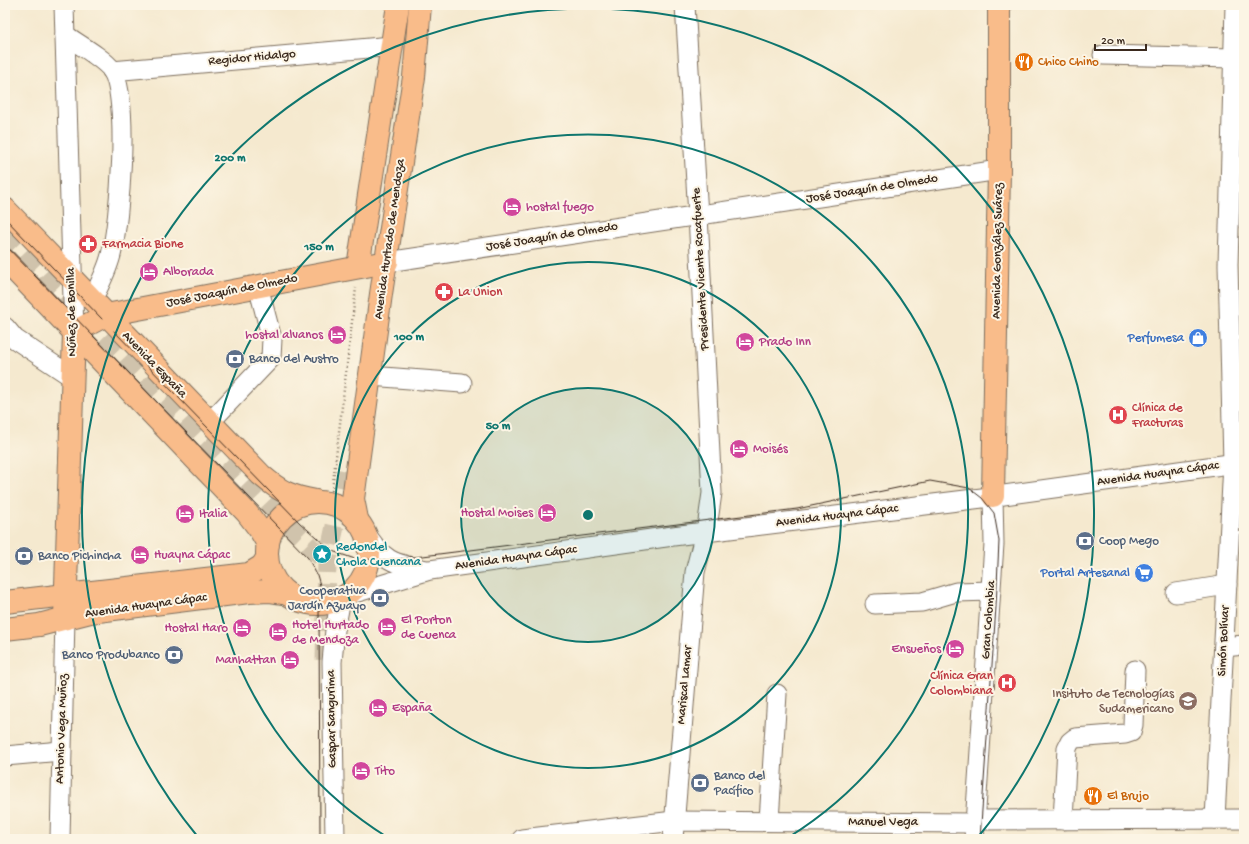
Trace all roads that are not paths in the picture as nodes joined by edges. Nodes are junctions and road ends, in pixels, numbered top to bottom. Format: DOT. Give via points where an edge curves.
graph roads {
  1 [pos="64,5"];
  2 [pos="398,5"];
  3 [pos="685,5"];
  4 [pos="999,5"];
  5 [pos="1235,5"];
  6 [pos="420,10"];
  7 [pos="65,35"];
  8 [pos="392,46"];
  9 [pos="1103,55"];
  10 [pos="1233,58"];
  11 [pos="112,70"];
  12 [pos="999,170"];
  13 [pos="1237,174"];
  14 [pos="5,209"];
  15 [pos="698,215"];
  16 [pos="387,262"];
  17 [pos="358,267"];
  18 [pos="8,269"];
  19 [pos="72,280"];
  20 [pos="258,286"];
  21 [pos="99,307"];
  22 [pos="5,327"];
  23 [pos="74,332"];
  24 [pos="93,351"];
  25 [pos="370,376"];
  26 [pos="72,377"];
  27 [pos="462,383"];
  28 [pos="210,422"];
  29 [pos="1239,463"];
  30 [pos="993,496"];
  31 [pos="324,502"];
  32 [pos="361,525"];
  33 [pos="704,533"];
  34 [pos="268,551"];
  35 [pos="1236,558"];
  36 [pos="430,570"];
  37 [pos="1227,585"];
  38 [pos="991,591"];
  39 [pos="1176,593"];
  40 [pos="288,594"];
  41 [pos="66,596"];
  42 [pos="345,597"];
  43 [pos="5,602"];
  44 [pos="875,604"];
  45 [pos="65,618"];
  46 [pos="5,629"];
  47 [pos="1244,644"];
  48 [pos="1224,647"];
  49 [pos="1135,670"];
  50 [pos="777,694"];
  51 [pos="61,750"];
  52 [pos="5,756"];
  53 [pos="1215,819"];
  54 [pos="1244,819"];
  55 [pos="1063,820"];
  56 [pos="769,822"];
  57 [pos="674,830"];
  58 [pos="975,831"];
  59 [pos="60,839"];
  60 [pos="334,839"];
  61 [pos="522,839"];
  1 -- 7 [label="street, Núñez de Bonilla"];
  2 -- 8 [label="main road, Avenida Hurtado de Mendoza"];
  3 -- 15 [label="street, Presidente Vicente Rocafuerte"];
  4 -- 12 [label="main road, Avenida González Suárez"];
  5 -- 10 [label="street, Simón Bolívar"];
  6 -- 16 [label="main road, Avenida Hurtado de Mendoza" via="414,77"];
  7 -- 11 [label="street"];
  7 -- 19 [label="street, Núñez de Bonilla"];
  8 -- 11 [label="street, Regidor Hidalgo"];
  8 -- 17 [label="main road, Avenida Hurtado de Mendoza"];
  9 -- 10 [label="street"];
  10 -- 13 [label="street, Simón Bolívar"];
  11 -- 21 [label="street" via="118,88 121,119 120,191 111,255"];
  12 -- 15 [label="street, José Joaquín de Olmedo"];
  12 -- 30 [label="main road, Avenida González Suárez"];
  13 -- 29 [label="street, Simón Bolívar" via="1228,265"];
  14 -- 19 [label="main road, Avenida España"];
  15 -- 16 [label="street, José Joaquín de Olmedo"];
  15 -- 33 [label="street, Presidente Vicente Rocafuerte" via="712,493"];
  16 -- 17 [label="main road, José Joaquín de Olmedo"];
  16 -- 25 [label="main road, Avenida Hurtado de Mendoza"];
  17 -- 20 [label="main road, José Joaquín de Olmedo"];
  18 -- 23 [label="main road"];
  19 -- 21 [label="main road, Avenida España"];
  19 -- 23 [label="street, Núñez de Bonilla"];
  20 -- 21 [label="main road, José Joaquín de Olmedo"];
  20 -- 28 [label="street" via="272,339 271,358"];
  21 -- 23 [label="main road, José Joaquín de Olmedo"];
  21 -- 24 [label="main road"];
  21 -- 28 [label="main road, Avenida España"];
  22 -- 26 [label="street" via="15,339"];
  23 -- 24 [label="main road"];
  23 -- 26 [label="main road, Núñez de Bonilla"];
  24 -- 34 [label="main road" via="247,513 260,530"];
  25 -- 27 [label="street"];
  25 -- 32 [label="main road, Avenida Hurtado de Mendoza" via="353,500"];
  26 -- 41 [label="main road, Núñez de Bonilla"];
  28 -- 31 [label="main road, Avenida España" via="276,488 291,496"];
  29 -- 30 [label="street, Avenida Huayna Cápac"];
  29 -- 35 [label="street, Simón Bolívar"];
  30 -- 33 [label="street, Avenida Huayna Cápac"];
  30 -- 38 [label="street, Gran Colombia" via="994,544"];
  31 -- 32 [label="main road" via="341,507"];
  31 -- 34 [label="main road" via="303,504 288,511 272,531"];
  32 -- 36 [label="street" via="372,544 384,557 404,566"];
  32 -- 42 [label="main road" via="368,542 368,566 357,587"];
  33 -- 36 [label="street, Avenida Huayna Cápac"];
  33 -- 57 [label="street, Mariscal Lamar" via="694,579"];
  34 -- 40 [label="main road" via="271,572 278,585"];
  34 -- 41 [label="main road, Avenida Huayna Cápac" via="262,566 249,574"];
  35 -- 37 [label="street, Simón Bolívar"];
  36 -- 42 [label="street"];
  37 -- 39 [label="street"];
  37 -- 48 [label="street, Simón Bolívar"];
  38 -- 44 [label="street" via="956,592 922,602"];
  38 -- 58 [label="street, Gran Colombia"];
  40 -- 42 [label="main road" via="301,602 319,605"];
  40 -- 45 [label="main road, Avenida Huayna Cápac" via="269,591 249,592 90,612"];
  41 -- 43 [label="main road, Avenida Huayna Cápac"];
  41 -- 45 [label="main road, Núñez de Bonilla"];
  42 -- 60 [label="street, Gaspar Sangurima" via="335,630 332,662"];
  45 -- 46 [label="main road, Avenida Huayna Cápac" via="39,625"];
  45 -- 51 [label="street, Antonio Vega Muñoz"];
  47 -- 48 [label="street"];
  48 -- 53 [label="street, Simón Bolívar"];
  49 -- 55 [label="street" via="1131,732 1075,738 1067,748"];
  50 -- 56 [label="street"];
  51 -- 52 [label="street"];
  51 -- 59 [label="street, Antonio Vega Muñoz"];
  53 -- 54 [label="street, Manuel Vega"];
  53 -- 55 [label="street, Manuel Vega"];
  55 -- 58 [label="street, Manuel Vega" via="982,820"];
  56 -- 57 [label="street, Manuel Vega"];
  56 -- 58 [label="street, Manuel Vega"];
  57 -- 61 [label="street, Manuel Vega"];
}
